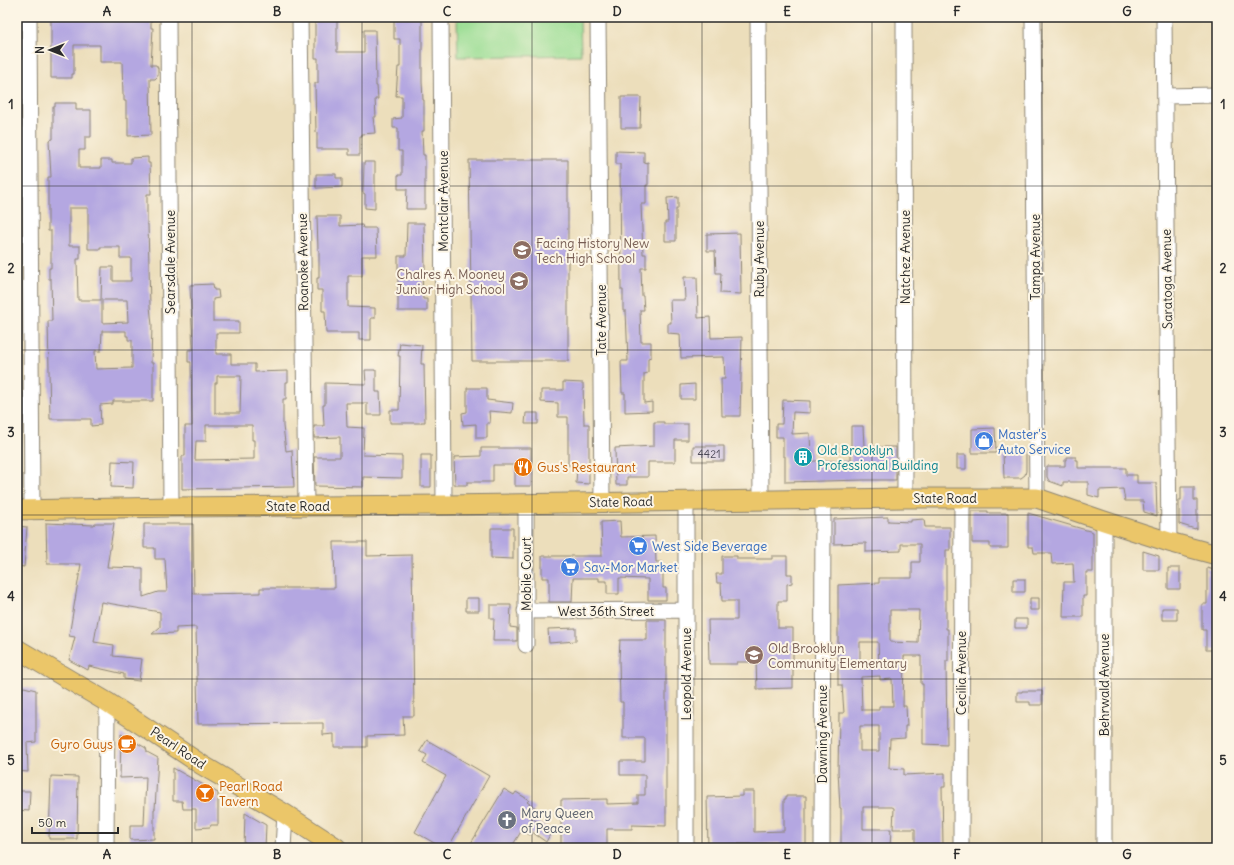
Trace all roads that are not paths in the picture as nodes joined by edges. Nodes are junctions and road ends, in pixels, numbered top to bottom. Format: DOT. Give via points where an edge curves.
graph roads {
  1 [pos="29,17"];
  2 [pos="168,17"];
  3 [pos="300,17"];
  4 [pos="442,17"];
  5 [pos="598,17"];
  6 [pos="758,17"];
  7 [pos="904,17"];
  8 [pos="1033,17"];
  9 [pos="1164,17"];
  10 [pos="1217,95"];
  11 [pos="1165,96"];
  12 [pos="905,498"];
  13 [pos="962,498"];
  14 [pos="1037,498"];
  15 [pos="823,499"];
  16 [pos="686,501"];
  17 [pos="761,501"];
  18 [pos="602,502"];
  19 [pos="526,504"];
  20 [pos="444,505"];
  21 [pos="171,507"];
  22 [pos="306,507"];
  23 [pos="25,510"];
  24 [pos="1104,521"];
  25 [pos="1169,542"];
  26 [pos="1217,555"];
  27 [pos="686,610"];
  28 [pos="526,611"];
  29 [pos="526,645"];
  30 [pos="17,649"];
  31 [pos="107,702"];
  32 [pos="285,814"];
  33 [pos="106,848"];
  34 [pos="283,848"];
  35 [pos="338,848"];
  36 [pos="686,848"];
  37 [pos="822,848"];
  38 [pos="961,848"];
  39 [pos="1104,848"];
  1 -- 23 [label="street"];
  2 -- 21 [label="street, Searsdale Avenue"];
  3 -- 22 [label="street, Roanoke Avenue"];
  4 -- 20 [label="street, Montclair Avenue"];
  5 -- 18 [label="street, Tate Avenue"];
  6 -- 17 [label="street, Ruby Avenue"];
  7 -- 12 [label="street, Natchez Avenue"];
  8 -- 14 [label="street, Tampa Avenue"];
  9 -- 11 [label="street, Saratoga Avenue"];
  10 -- 11 [label="street"];
  11 -- 25 [label="street, Saratoga Avenue"];
  12 -- 13 [label="main road, State Road"];
  12 -- 15 [label="main road, State Road"];
  13 -- 14 [label="main road, State Road"];
  13 -- 38 [label="street, Cecilia Avenue"];
  14 -- 24 [label="main road, State Road"];
  15 -- 17 [label="main road, State Road"];
  15 -- 37 [label="street, Dawning Avenue"];
  16 -- 17 [label="main road, State Road"];
  16 -- 18 [label="main road, State Road"];
  16 -- 27 [label="street, Leopold Avenue"];
  18 -- 19 [label="main road, State Road"];
  19 -- 20 [label="main road, State Road"];
  19 -- 28 [label="street, Mobile Court"];
  20 -- 22 [label="main road, State Road"];
  21 -- 22 [label="main road, State Road"];
  21 -- 23 [label="main road, State Road"];
  24 -- 25 [label="main road, State Road"];
  24 -- 39 [label="street, Behrwald Avenue"];
  25 -- 26 [label="main road, State Road"];
  27 -- 28 [label="street, West 36th Street"];
  27 -- 36 [label="street, Leopold Avenue"];
  28 -- 29 [label="street, Mobile Court"];
  30 -- 31 [label="main road, Pearl Road"];
  31 -- 32 [label="main road, Pearl Road" via="202,765"];
  31 -- 33 [label="street"];
  32 -- 34 [label="street"];
  32 -- 35 [label="main road, Pearl Road"];
}
